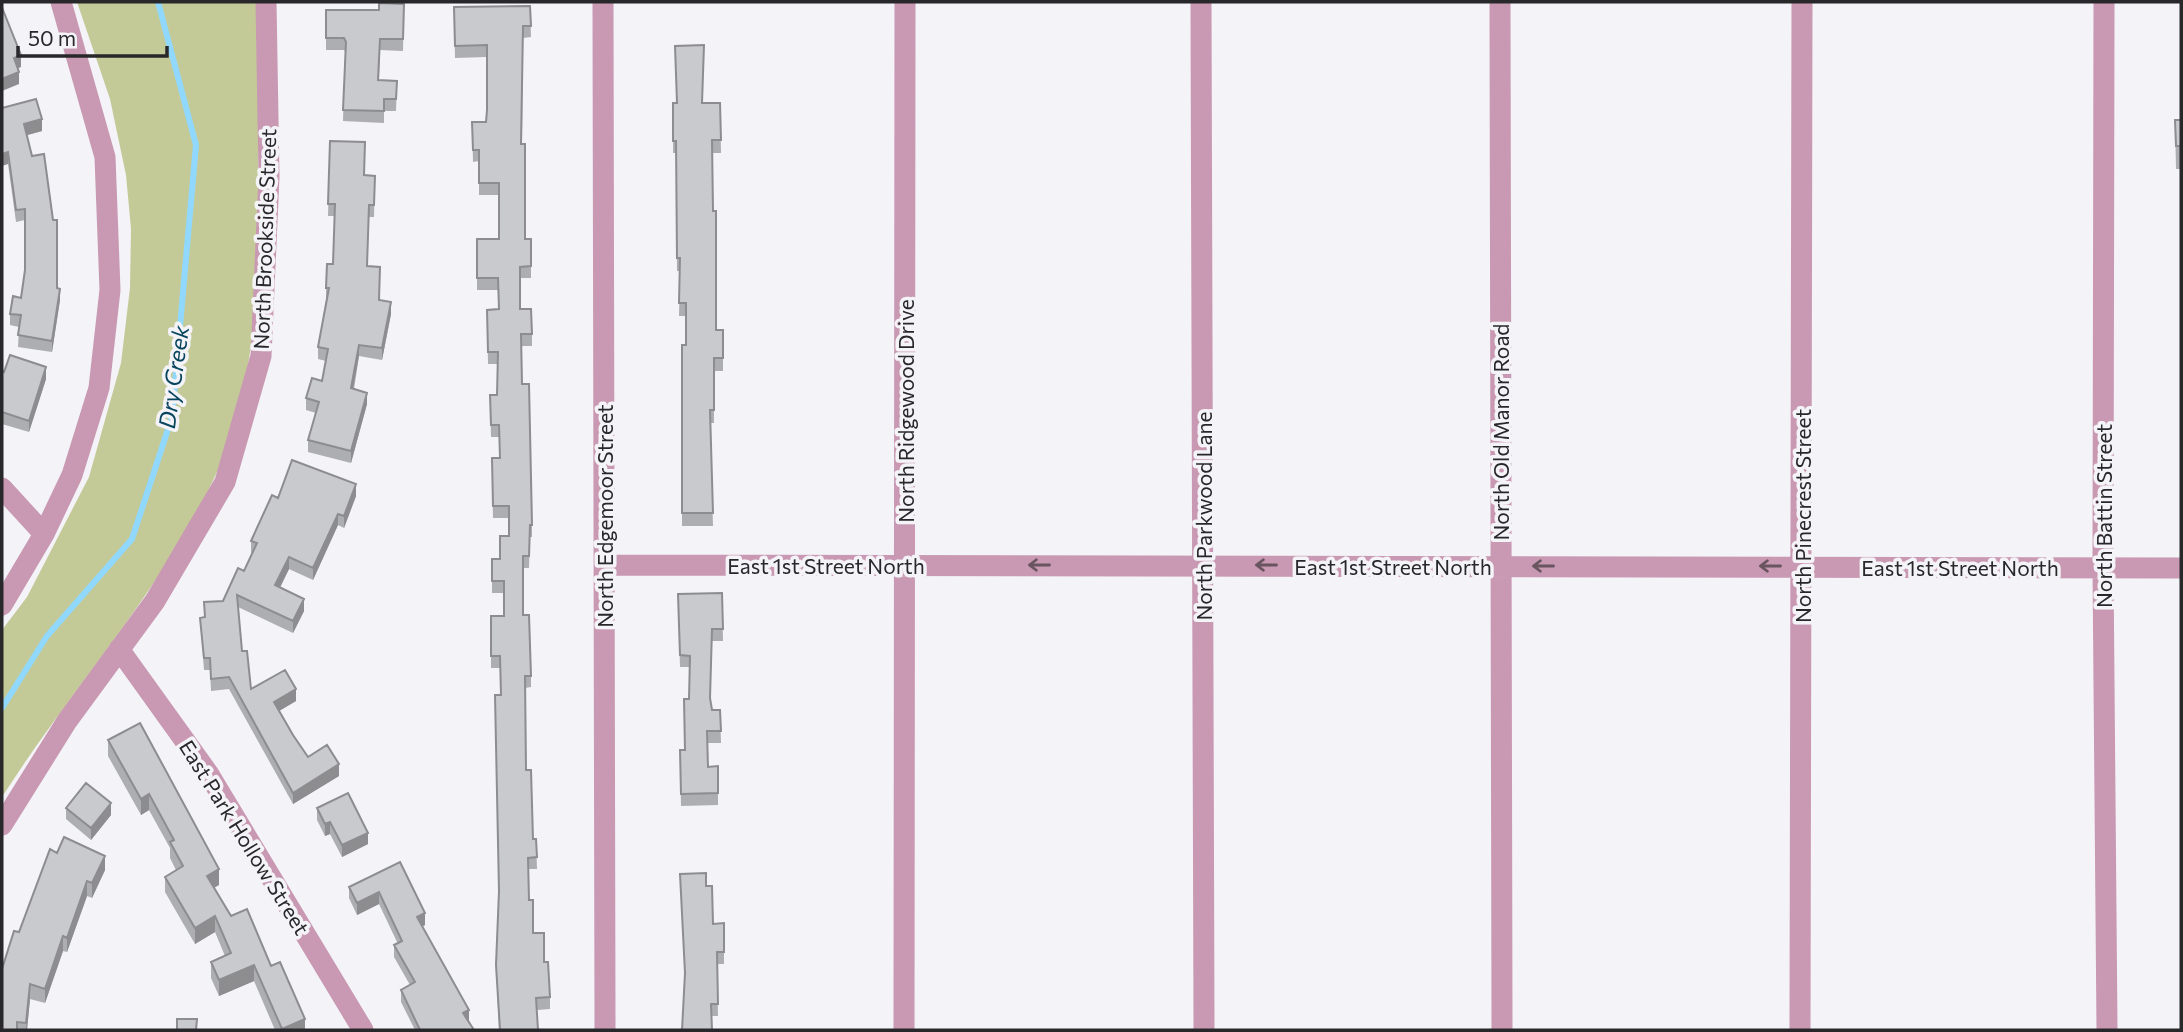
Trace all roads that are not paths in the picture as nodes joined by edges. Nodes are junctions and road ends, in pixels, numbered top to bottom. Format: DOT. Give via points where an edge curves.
graph roads {
  1 [pos="61,2"];
  2 [pos="266,2"];
  3 [pos="603,2"];
  4 [pos="905,2"];
  5 [pos="1201,2"];
  6 [pos="1500,2"];
  7 [pos="1802,2"];
  8 [pos="2104,2"];
  9 [pos="2,488"];
  10 [pos="44,534"];
  11 [pos="604,565"];
  12 [pos="905,565"];
  13 [pos="1203,565"];
  14 [pos="1500,566"];
  15 [pos="1803,566"];
  16 [pos="2103,567"];
  17 [pos="2181,568"];
  18 [pos="2,605"];
  19 [pos="119,649"];
  20 [pos="2,825"];
  21 [pos="363,1030"];
  22 [pos="605,1030"];
  23 [pos="904,1030"];
  24 [pos="1203,1030"];
  25 [pos="1502,1030"];
  26 [pos="1800,1030"];
  27 [pos="2107,1030"];
  1 -- 10 [label="street" via="105,157 110,290 99,388 72,475"];
  2 -- 19 [label="street, North Brookside Street" via="269,177 261,356 225,482 155,601"];
  3 -- 11 [label="street, North Edgemoor Street"];
  4 -- 12 [label="street, North Ridgewood Drive"];
  5 -- 13 [label="street, North Parkwood Lane"];
  6 -- 14 [label="street, North Old Manor Road"];
  7 -- 15 [label="street, North Pinecrest Street"];
  8 -- 16 [label="street, North Battin Street"];
  9 -- 10 [label="street"];
  10 -- 18 [label="street"];
  11 -- 12 [label="street, East 1st Street North"];
  11 -- 22 [label="street, North Edgemoor Street"];
  13 -- 12 [label="street, East 1st Street North, one-way"];
  12 -- 23 [label="street, North Ridgewood Drive"];
  14 -- 13 [label="street, East 1st Street North, one-way"];
  13 -- 24 [label="street, North Parkwood Lane"];
  15 -- 14 [label="street, East 1st Street North, one-way"];
  14 -- 25 [label="street, North Old Manor Road"];
  15 -- 16 [label="street, East 1st Street North"];
  15 -- 26 [label="street, North Pinecrest Street"];
  16 -- 17 [label="street, East 1st Street North"];
  16 -- 27 [label="street, North Battin Street"];
  19 -- 20 [label="street, North Brookside Street"];
  19 -- 21 [label="street, East Park Hollow Street" via="208,773"];
}
